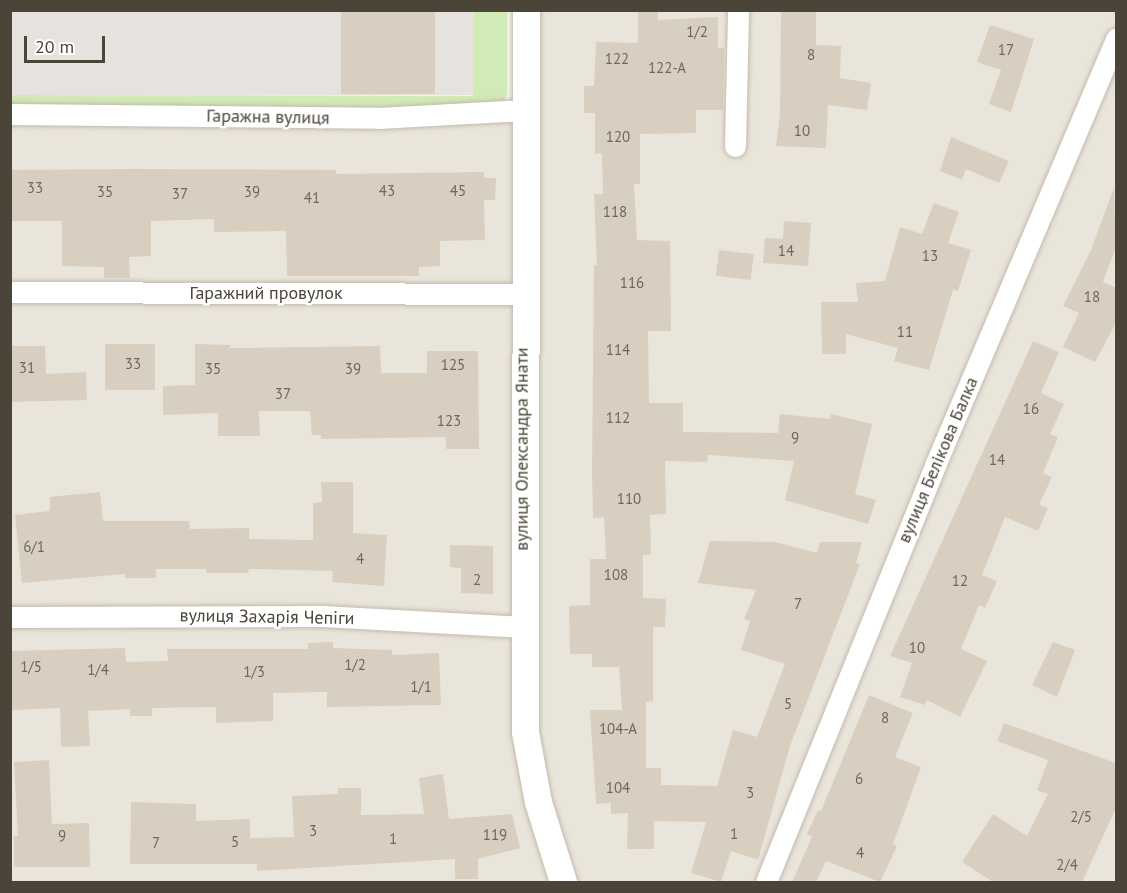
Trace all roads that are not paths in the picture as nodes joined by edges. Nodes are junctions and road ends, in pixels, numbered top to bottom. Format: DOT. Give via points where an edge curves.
graph roads {
  1 [pos="526,10"];
  2 [pos="738,10"];
  3 [pos="1116,39"];
  4 [pos="524,110"];
  5 [pos="10,114"];
  6 [pos="735,146"];
  7 [pos="10,292"];
  8 [pos="522,294"];
  9 [pos="10,617"];
  10 [pos="522,627"];
  11 [pos="563,882"];
  12 [pos="766,882"];
  1 -- 4 [label="street, вулиця Олександра Янати"];
  2 -- 6 [label="street"];
  3 -- 12 [label="street, вулиця Белікова Балка" via="936,463"];
  4 -- 5 [label="street, Гаражна вулиця" via="378,118"];
  4 -- 8 [label="street, вулиця Олександра Янати"];
  7 -- 8 [label="street, Гаражний провулок"];
  8 -- 10 [label="street, вулиця Олександра Янати"];
  9 -- 10 [label="street, вулиця Захарія Чепіги" via="322,616"];
  10 -- 11 [label="street, вулиця Олександра Янати" via="529,766"];
}
